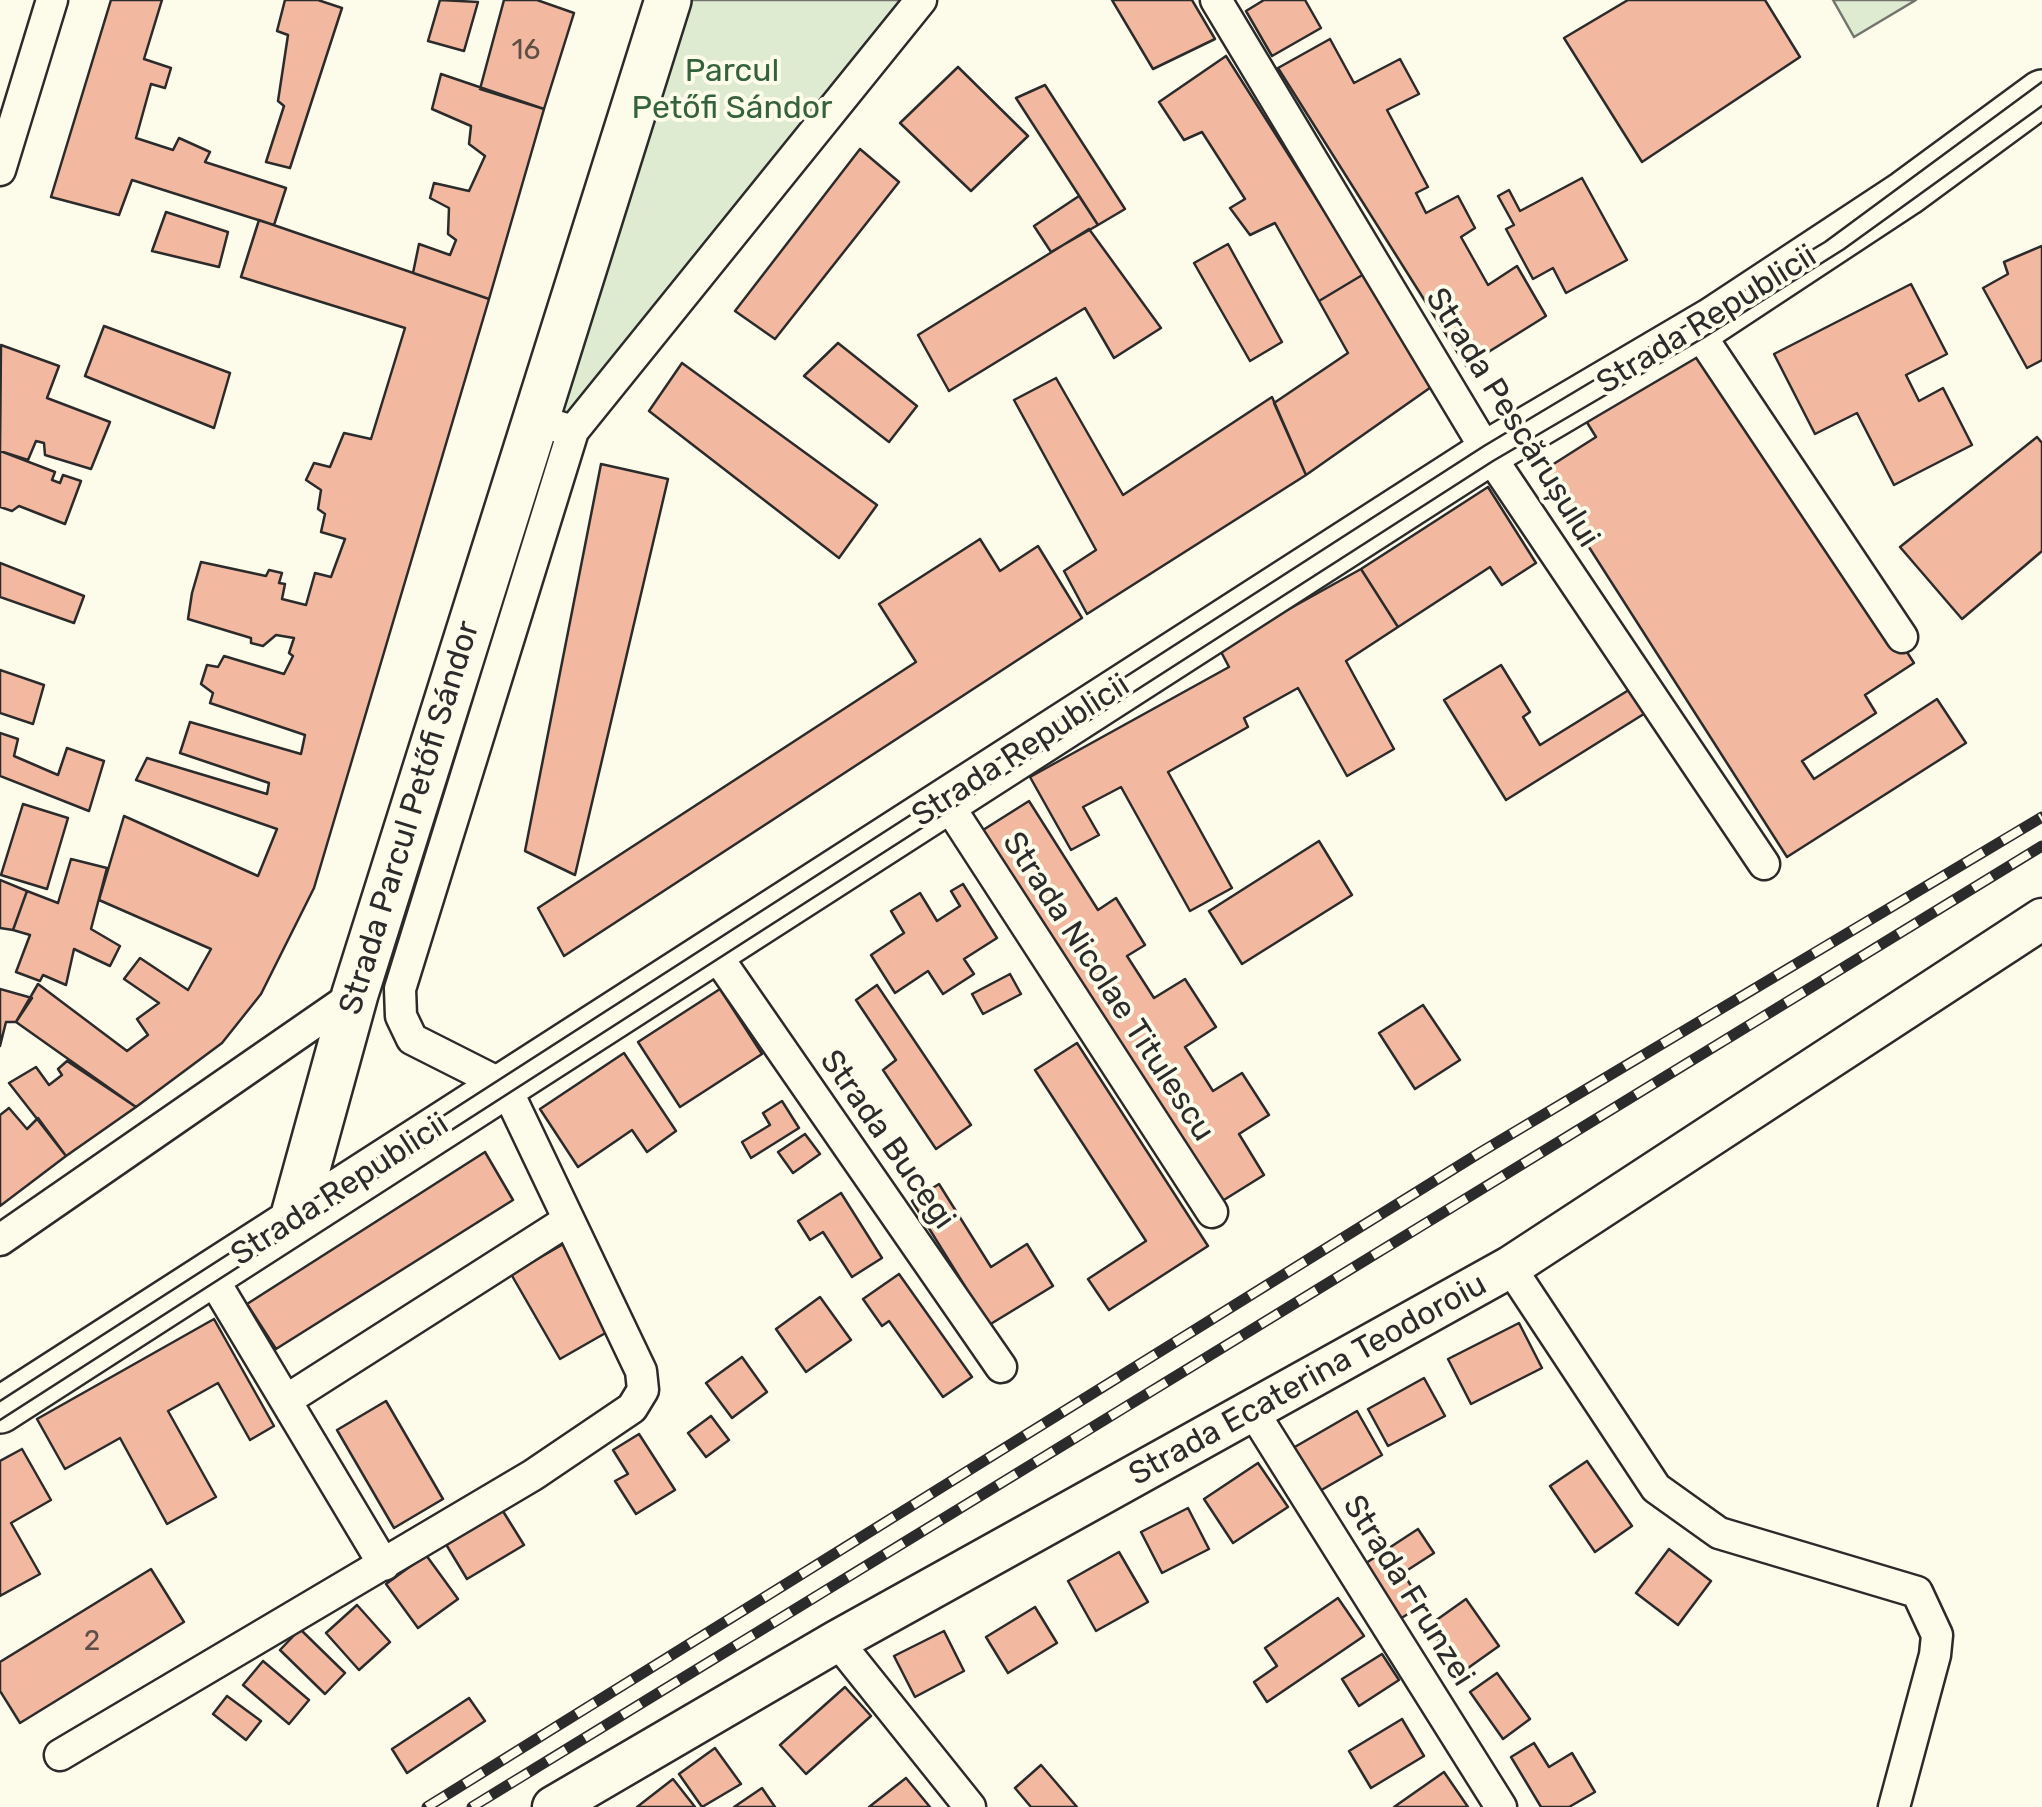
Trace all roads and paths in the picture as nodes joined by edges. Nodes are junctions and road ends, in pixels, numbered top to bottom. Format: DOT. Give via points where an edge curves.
graph roads {
  1 [pos="52,0"];
  2 [pos="668,0"];
  3 [pos="920,0"];
  4 [pos="1216,0"];
  5 [pos="2042,94"];
  6 [pos="3,150"];
  7 [pos="1697,330"];
  8 [pos="553,425"];
  9 [pos="1488,453"];
  10 [pos="1902,636"];
  11 [pos="945,800"];
  12 [pos="1764,864"];
  13 [pos="2042,918"];
  14 [pos="714,952"];
  15 [pos="409,958"];
  16 [pos="355,994"];
  17 [pos="505,1086"];
  18 [pos="1212,1212"];
  19 [pos="294,1219"];
  20 [pos="567,1221"];
  21 [pos="0,1240"];
  22 [pos="1510,1267"];
  23 [pos="210,1274"];
  24 [pos="1001,1367"];
  25 [pos="288,1400"];
  26 [pos="0,1410"];
  27 [pos="1254,1413"];
  28 [pos="384,1565"];
  29 [pos="838,1641"];
  30 [pos="60,1756"];
  31 [pos="553,1807"];
  32 [pos="970,1807"];
  33 [pos="1501,1807"];
  34 [pos="1894,1807"];
  1 -- 6 [label="street"];
  2 -- 8 [label="main road, Strada Parcul Petőfi Sándor"];
  3 -- 8 [label="street, Strada Parcul Petőfi Sándor"];
  4 -- 9 [label="street, Strada Pescărușului"];
  5 -- 7 [label="main road, Strada Republicii" via="1906,194"];
  7 -- 9 [label="main road, Strada Republicii"];
  7 -- 10 [label="street"];
  8 -- 15 [label="street, Strada Parcul Petőfi Sándor"];
  8 -- 16 [label="main road, Strada Parcul Petőfi Sándor"];
  9 -- 11 [label="main road, Strada Republicii"];
  9 -- 12 [label="street, Strada Pescărușului"];
  11 -- 14 [label="main road, Strada Republicii"];
  11 -- 18 [label="street, Strada Nicolae Titulescu"];
  13 -- 22 [label="main road, Strada Ecaterina Teodoroiu"];
  14 -- 17 [label="main road, Strada Republicii"];
  14 -- 24 [label="street, Strada Bucegi"];
  15 -- 16 [label="street"];
  15 -- 17 [label="street, Strada Parcul Petőfi Sándor" via="401,1016 412,1039"];
  16 -- 19 [label="main road, Strada Parcul Petőfi Sándor"];
  16 -- 21 [label="street"];
  17 -- 19 [label="main road, Strada Republicii"];
  17 -- 20 [label="street"];
  19 -- 23 [label="main road, Strada Republicii"];
  20 -- 25 [label="street"];
  20 -- 28 [label="street" via="641,1371 643,1390 618,1418"];
  22 -- 27 [label="main road, Strada Ecaterina Teodoroiu"];
  22 -- 34 [label="street" via="1656,1488 1719,1533 1917,1592 1937,1634 1935,1655"];
  23 -- 25 [label="street"];
  23 -- 26 [label="main road, Strada Republicii"];
  25 -- 28 [label="street"];
  27 -- 29 [label="main road, Strada Ecaterina Teodoroiu"];
  27 -- 33 [label="street, Strada Frunzei"];
  28 -- 30 [label="street"];
  29 -- 31 [label="main road, Strada Ecaterina Teodoroiu"];
  29 -- 32 [label="street"];
}
